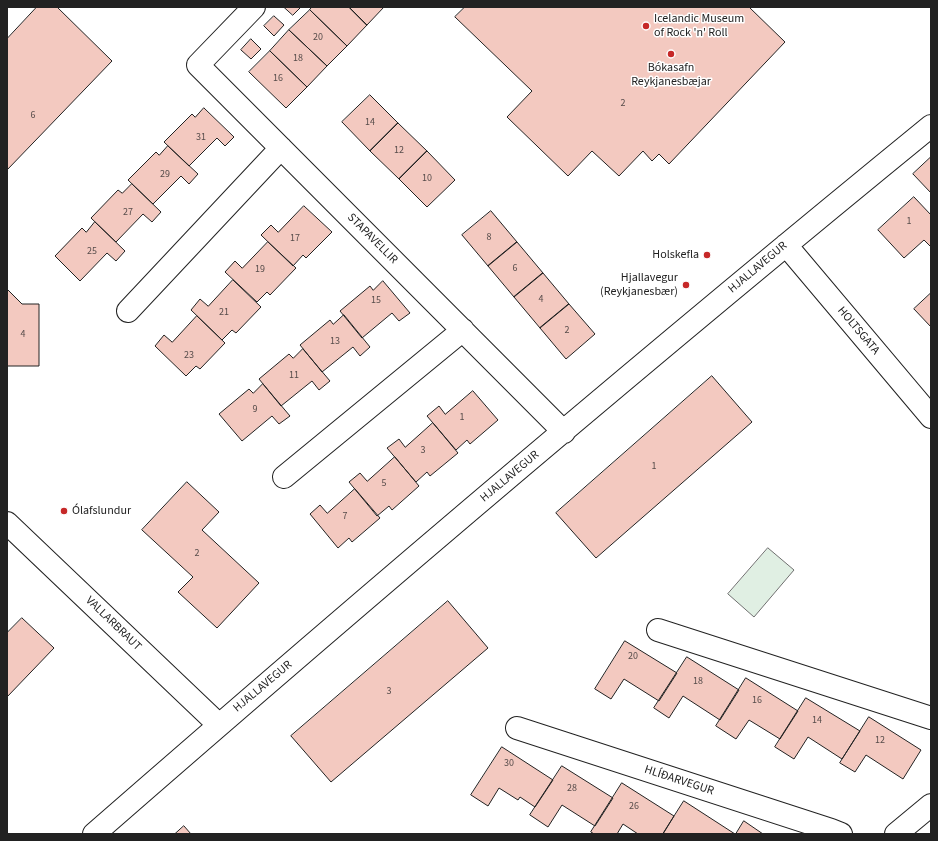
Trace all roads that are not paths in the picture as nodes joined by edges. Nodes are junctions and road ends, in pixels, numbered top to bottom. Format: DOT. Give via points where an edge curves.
graph roads {
  1 [pos="254,7"];
  2 [pos="931,126"];
  3 [pos="281,148"];
  4 [pos="786,245"];
  5 [pos="128,311"];
  6 [pos="463,330"];
  7 [pos="931,417"];
  8 [pos="564,432"];
  9 [pos="284,477"];
  10 [pos="7,523"];
  11 [pos="658,630"];
  12 [pos="931,718"];
  13 [pos="219,725"];
  14 [pos="517,728"];
  15 [pos="931,805"];
  16 [pos="906,831"];
  17 [pos="94,834"];
  18 [pos="840,834"];
  1 -- 3 [label="street, STAPAVELLIR" via="198,65"];
  2 -- 4 [label="street, HJALLAVEGUR"];
  3 -- 5 [label="street"];
  3 -- 6 [label="street, STAPAVELLIR"];
  4 -- 7 [label="street, HOLTSGATA"];
  4 -- 8 [label="street, HJALLAVEGUR"];
  6 -- 8 [label="street, STAPAVELLIR"];
  6 -- 9 [label="street"];
  8 -- 13 [label="street, HJALLAVEGUR"];
  10 -- 13 [label="street, VALLARBRAUT"];
  11 -- 12 [label="street"];
  13 -- 17 [label="street, HJALLAVEGUR"];
  14 -- 18 [label="street, HLÍÐARVEGUR"];
  15 -- 16 [label="street"];
}
